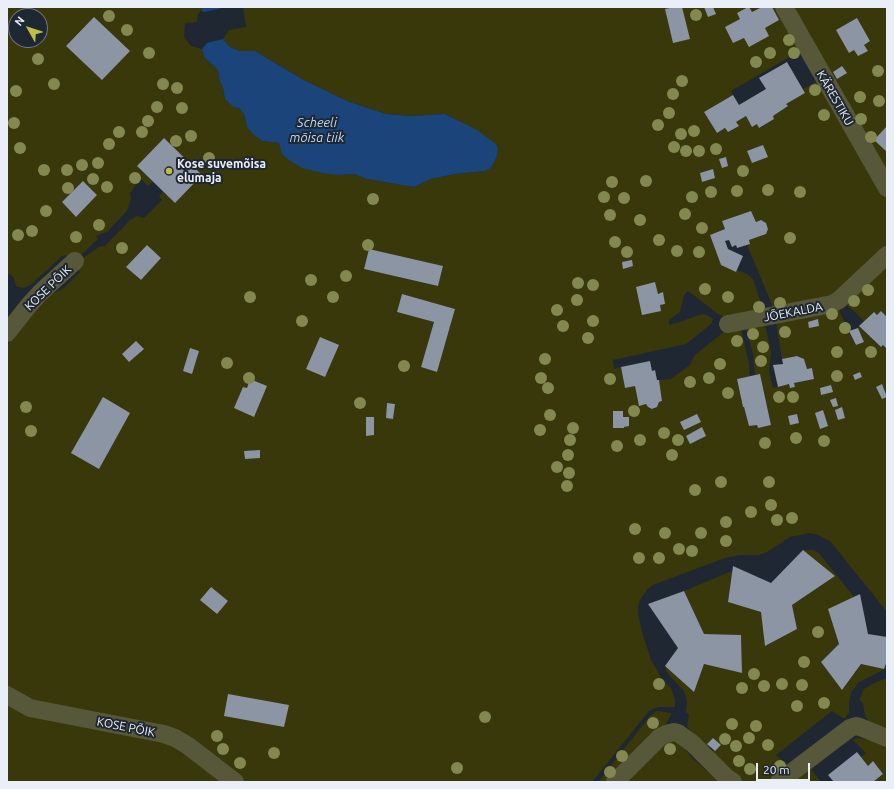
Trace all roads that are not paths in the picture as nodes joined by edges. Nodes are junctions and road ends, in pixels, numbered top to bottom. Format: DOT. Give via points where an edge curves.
graph roads {
  1 [pos="784,7"];
  2 [pos="887,188"];
  3 [pos="887,255"];
  4 [pos="76,261"];
  5 [pos="728,324"];
  6 [pos="7,333"];
  7 [pos="7,695"];
  8 [pos="887,738"];
  9 [pos="235,782"];
  10 [pos="615,782"];
  11 [pos="733,782"];
  12 [pos="779,782"];
  1 -- 2 [label="street, KÄRESTIKU"];
  3 -- 5 [label="street, JÕEKALDA" via="832,304"];
  4 -- 6 [label="street, KOSE PÕIK" via="40,293"];
  7 -- 9 [label="street, KOSE PÕIK" via="30,708 175,738"];
  8 -- 12 [label="street" via="860,727 850,728"];
  10 -- 11 [label="street" via="660,738 674,732 692,743"];
}
